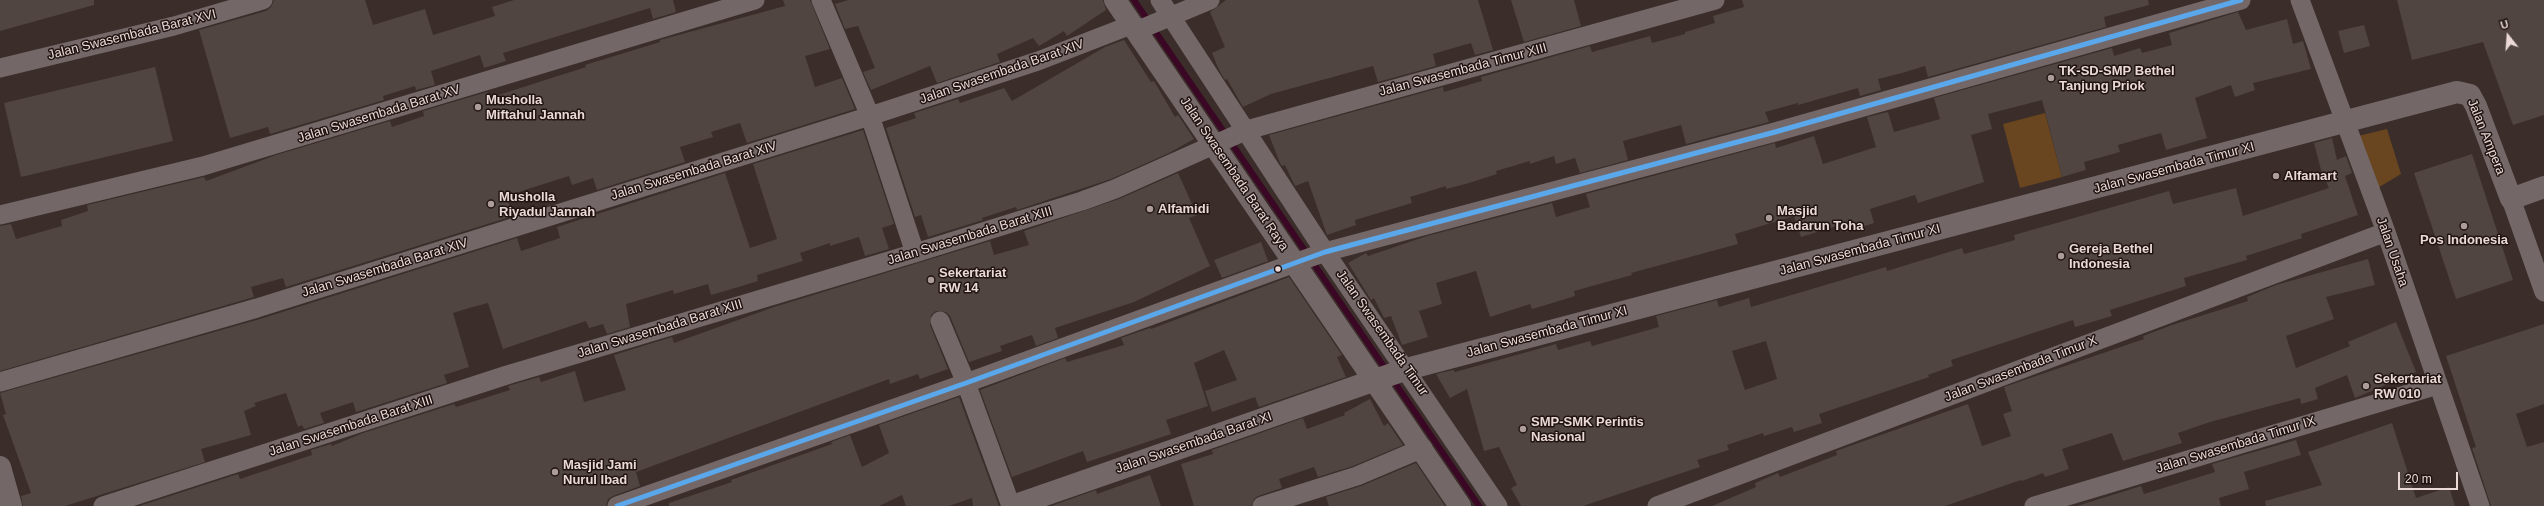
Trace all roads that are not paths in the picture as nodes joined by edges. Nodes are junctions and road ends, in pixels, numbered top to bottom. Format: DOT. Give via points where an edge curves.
graph roads {
  1 [pos="263,0"];
  2 [pos="755,0"];
  3 [pos="821,0"];
  4 [pos="1115,0"];
  5 [pos="1210,0"];
  6 [pos="1715,0"];
  7 [pos="2241,0"];
  8 [pos="2300,0"];
  9 [pos="1165,11"];
  10 [pos="1136,28"];
  11 [pos="0,68"];
  12 [pos="870,116"];
  13 [pos="2346,122"];
  14 [pos="1244,131"];
  15 [pos="1217,143"];
  16 [pos="2544,187"];
  17 [pos="2511,199"];
  18 [pos="0,215"];
  19 [pos="2386,232"];
  20 [pos="1324,253"];
  21 [pos="915,254"];
  22 [pos="1298,263"];
  23 [pos="2544,292"];
  24 [pos="940,321"];
  25 [pos="1405,370"];
  26 [pos="1379,379"];
  27 [pos="0,382"];
  28 [pos="966,383"];
  29 [pos="2438,385"];
  30 [pos="1423,448"];
  31 [pos="0,467"];
  32 [pos="11,506"];
  33 [pos="103,506"];
  34 [pos="617,506"];
  35 [pos="1012,506"];
  36 [pos="1262,506"];
  37 [pos="1460,506"];
  38 [pos="1498,506"];
  39 [pos="1657,506"];
  40 [pos="2034,506"];
  41 [pos="2480,506"];
  1 -- 11 [label="street, Jalan Swasembada Barat XVI" via="174,26"];
  2 -- 18 [label="street, Jalan Swasembada Barat XV" via="203,166"];
  3 -- 12 [label="street"];
  4 -- 10 [label="street, Jalan Swasembada Barat Raya"];
  5 -- 9 [label="street, Jalan Swasembada Barat XIV"];
  6 -- 14 [label="street, Jalan Swasembada Timur XIII"];
  7 -- 20 [label="street" via="1775,132"];
  8 -- 13 [label="street, Jalan Usaha"];
  9 -- 10 [label="street, Jalan Swasembada Barat XIV"];
  9 -- 14 [label="street, Jalan Swasembada Timur"];
  10 -- 12 [label="street, Jalan Swasembada Barat XIV"];
  10 -- 15 [label="street, Jalan Swasembada Barat Raya"];
  12 -- 21 [label="street"];
  12 -- 27 [label="street, Jalan Swasembada Barat XIV" via="257,308"];
  13 -- 17 [label="street, Jalan Ampera" via="2464,92 2470,95 2476,106"];
  13 -- 19 [label="street, Jalan Usaha"];
  13 -- 25 [label="street, Jalan Swasembada Timur XI"];
  14 -- 15 [label="street, Jalan Swasembada Timur XIII"];
  14 -- 20 [label="street, Jalan Swasembada Timur"];
  15 -- 21 [label="street, Jalan Swasembada Barat XIII" via="1088,199"];
  15 -- 22 [label="street, Jalan Swasembada Barat Raya"];
  16 -- 17 [label="street"];
  17 -- 23 [label="street"];
  19 -- 29 [label="street, Jalan Usaha"];
  19 -- 39 [label="street, Jalan Swasembada Timur X"];
  20 -- 22 [label="street"];
  20 -- 25 [label="street, Jalan Swasembada Timur"];
  21 -- 33 [label="street, Jalan Swasembada Barat XIII" via="507,375"];
  22 -- 26 [label="street, Jalan Swasembada Barat Raya"];
  22 -- 28 [label="street"];
  24 -- 28 [label="street"];
  25 -- 26 [label="street, Jalan Swasembada Timur XI"];
  25 -- 38 [label="street, Jalan Swasembada Timur"];
  26 -- 30 [label="street, Jalan Swasembada Barat Raya"];
  26 -- 35 [label="street, Jalan Swasembada Barat XI"];
  28 -- 34 [label="street"];
  28 -- 35 [label="street"];
  29 -- 40 [label="street, Jalan Swasembada Timur IX"];
  29 -- 41 [label="street, Jalan Usaha"];
  30 -- 36 [label="street" via="1357,476"];
  30 -- 37 [label="street, Jalan Swasembada Barat Raya"];
  31 -- 32 [label="street"];
}
